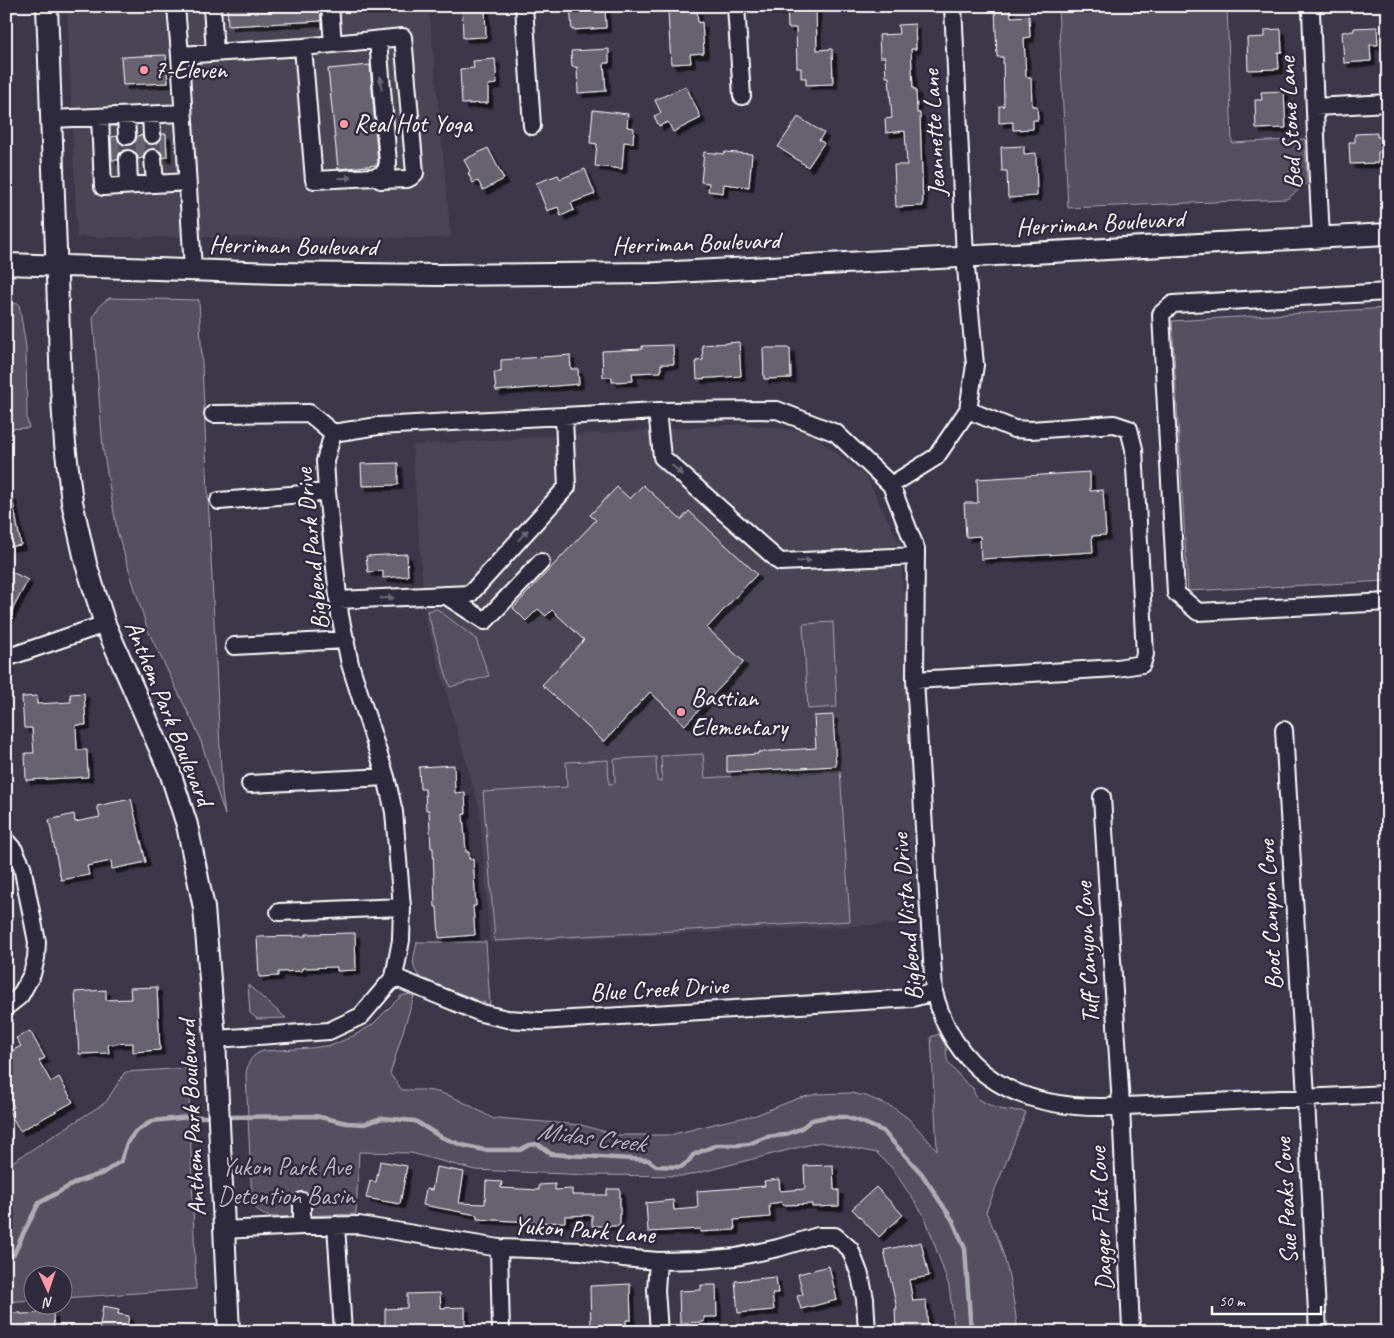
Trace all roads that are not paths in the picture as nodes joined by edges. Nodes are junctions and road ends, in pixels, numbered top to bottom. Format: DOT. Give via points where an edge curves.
graph roads {
  1 [pos="47,6"];
  2 [pos="176,6"];
  3 [pos="212,6"];
  4 [pos="221,6"];
  5 [pos="330,6"];
  6 [pos="524,6"];
  7 [pos="736,6"];
  8 [pos="953,6"];
  9 [pos="1313,6"];
  10 [pos="213,29"];
  11 [pos="378,40"];
  12 [pos="333,44"];
  13 [pos="303,47"];
  14 [pos="215,53"];
  15 [pos="180,55"];
  16 [pos="742,96"];
  17 [pos="1388,103"];
  18 [pos="1315,107"];
  19 [pos="184,113"];
  20 [pos="151,115"];
  21 [pos="126,116"];
  22 [pos="100,117"];
  23 [pos="50,119"];
  24 [pos="532,126"];
  25 [pos="152,135"];
  26 [pos="127,136"];
  27 [pos="153,158"];
  28 [pos="128,159"];
  29 [pos="375,177"];
  30 [pos="188,182"];
  31 [pos="155,184"];
  32 [pos="129,185"];
  33 [pos="1388,234"];
  34 [pos="1321,237"];
  35 [pos="965,257"];
  36 [pos="6,264"];
  37 [pos="56,265"];
  38 [pos="193,270"];
  39 [pos="1388,292"];
  40 [pos="968,410"];
  41 [pos="657,411"];
  42 [pos="213,414"];
  43 [pos="564,416"];
  44 [pos="333,432"];
  45 [pos="891,485"];
  46 [pos="327,492"];
  47 [pos="219,501"];
  48 [pos="916,556"];
  49 [pos="541,562"];
  50 [pos="446,595"];
  51 [pos="338,600"];
  52 [pos="1388,602"];
  53 [pos="105,624"];
  54 [pos="346,640"];
  55 [pos="234,646"];
  56 [pos="6,658"];
  57 [pos="915,680"];
  58 [pos="1284,730"];
  59 [pos="386,777"];
  60 [pos="250,784"];
  61 [pos="1102,797"];
  62 [pos="6,841"];
  63 [pos="402,907"];
  64 [pos="279,912"];
  65 [pos="394,977"];
  66 [pos="934,992"];
  67 [pos="6,1007"];
  68 [pos="215,1039"];
  69 [pos="1388,1094"];
  70 [pos="1306,1098"];
  71 [pos="1121,1106"];
  72 [pos="302,1201"];
  73 [pos="336,1225"];
  74 [pos="302,1226"];
  75 [pos="224,1230"];
  76 [pos="499,1248"];
  77 [pos="658,1262"];
  78 [pos="1131,1329"];
  79 [pos="229,1332"];
  80 [pos="344,1332"];
  81 [pos="501,1332"];
  82 [pos="659,1332"];
  83 [pos="867,1332"];
  84 [pos="1318,1332"];
  1 -- 23 [label="main road, Anthem Park Boulevard"];
  2 -- 15 [label="street"];
  3 -- 10 [label="street"];
  4 -- 10 [label="street" via="222,16"];
  5 -- 12 [label="street"];
  6 -- 24 [label="street"];
  7 -- 16 [label="street"];
  8 -- 35 [label="street, Jeannette Lane"];
  9 -- 18 [label="street, Bed Stone Lane" via="1310,11"];
  10 -- 14 [label="street"];
  11 -- 12 [label="street"];
  29 -- 11 [label="street, one-way" via="384,173 388,163"];
  11 -- 29 [label="street" via="403,37 415,173 407,179 381,180"];
  12 -- 13 [label="street"];
  13 -- 14 [label="street"];
  13 -- 29 [label="street, one-way" via="314,180"];
  14 -- 15 [label="street"];
  15 -- 19 [label="street"];
  17 -- 18 [label="street"];
  18 -- 34 [label="street, Bed Stone Lane"];
  19 -- 20 [label="street"];
  19 -- 30 [label="street"];
  20 -- 21 [label="street"];
  20 -- 25 [label="street"];
  21 -- 22 [label="street"];
  21 -- 26 [label="street"];
  22 -- 23 [label="street"];
  22 -- 32 [label="street" via="103,187"];
  23 -- 37 [label="main road, Anthem Park Boulevard"];
  27 -- 31 [label="street"];
  28 -- 32 [label="street"];
  30 -- 31 [label="street"];
  30 -- 38 [label="street"];
  31 -- 32 [label="street"];
  33 -- 34 [label="main road, Herriman Boulevard"];
  34 -- 35 [label="main road, Herriman Boulevard"];
  35 -- 38 [label="main road, Herriman Boulevard" via="656,273 438,275"];
  35 -- 40 [label="street, Jeannette Lane" via="974,365"];
  36 -- 37 [label="main road, Herriman Boulevard"];
  37 -- 38 [label="main road, Herriman Boulevard"];
  37 -- 53 [label="main road, Anthem Park Boulevard" via="60,386 72,502 86,564"];
  39 -- 52 [label="street" via="1173,304 1161,314 1176,593 1198,612"];
  40 -- 45 [label="street" via="936,457"];
  40 -- 57 [label="street" via="1014,429 1114,424 1129,428 1134,449 1145,654 1142,664 1117,668"];
  41 -- 43 [label="street, Bigbend Park Drive"];
  41 -- 45 [label="street, Bigbend Park Drive" via="777,410 836,433"];
  41 -- 48 [label="street, one-way" via="662,457 780,562"];
  42 -- 44 [label="street" via="310,413"];
  43 -- 44 [label="street, Bigbend Park Drive" via="378,426"];
  50 -- 43 [label="street, one-way" via="470,594 567,487"];
  44 -- 46 [label="street, Bigbend Park Drive" via="325,462"];
  45 -- 48 [label="street, Bigbend Vista Drive"];
  46 -- 47 [label="street"];
  46 -- 51 [label="street, Bigbend Park Drive"];
  48 -- 57 [label="street, Bigbend Vista Drive"];
  49 -- 50 [label="street" via="485,621"];
  51 -- 50 [label="street, one-way"];
  51 -- 54 [label="street, Bigbend Park Drive"];
  53 -- 56 [label="street"];
  53 -- 68 [label="main road, Anthem Park Boulevard" via="170,772 187,825 204,908"];
  54 -- 55 [label="street"];
  54 -- 59 [label="street, Bigbend Park Drive" via="350,664"];
  57 -- 66 [label="street, Bigbend Vista Drive"];
  58 -- 70 [label="street, Boot Canyon Cove"];
  59 -- 60 [label="street"];
  59 -- 63 [label="street, Bigbend Park Drive" via="394,812"];
  61 -- 71 [label="street, Tuff Canyon Cove"];
  62 -- 67 [label="street" via="22,866 37,942 32,974 20,996"];
  63 -- 64 [label="street"];
  63 -- 65 [label="street, Bigbend Park Drive" via="401,940"];
  65 -- 66 [label="street, Blue Creek Drive" via="481,1013 540,1021 912,998"];
  65 -- 68 [label="street, Bigbend Park Drive" via="361,1016 329,1031"];
  66 -- 71 [label="street, Bigbend Vista Drive" via="943,1021 957,1044 995,1081 1026,1097 1058,1105"];
  68 -- 75 [label="main road, Anthem Park Boulevard"];
  69 -- 70 [label="street, Bigbend Vista Drive"];
  70 -- 71 [label="street, Bigbend Vista Drive"];
  70 -- 84 [label="street, Sue Peaks Cove"];
  71 -- 78 [label="street, Dagger Flat Cove"];
  72 -- 74 [label="street"];
  73 -- 74 [label="street, Yukon Park Lane"];
  73 -- 76 [label="street, Yukon Park Lane" via="359,1225"];
  73 -- 80 [label="street"];
  74 -- 75 [label="street, Yukon Park Lane"];
  75 -- 79 [label="main road, Anthem Park Boulevard"];
  76 -- 77 [label="street, Yukon Park Lane" via="581,1250"];
  76 -- 81 [label="street"];
  77 -- 82 [label="street"];
  77 -- 83 [label="street, Yukon Park Lane" via="736,1257 818,1236 834,1236 850,1250 860,1275"];
}
